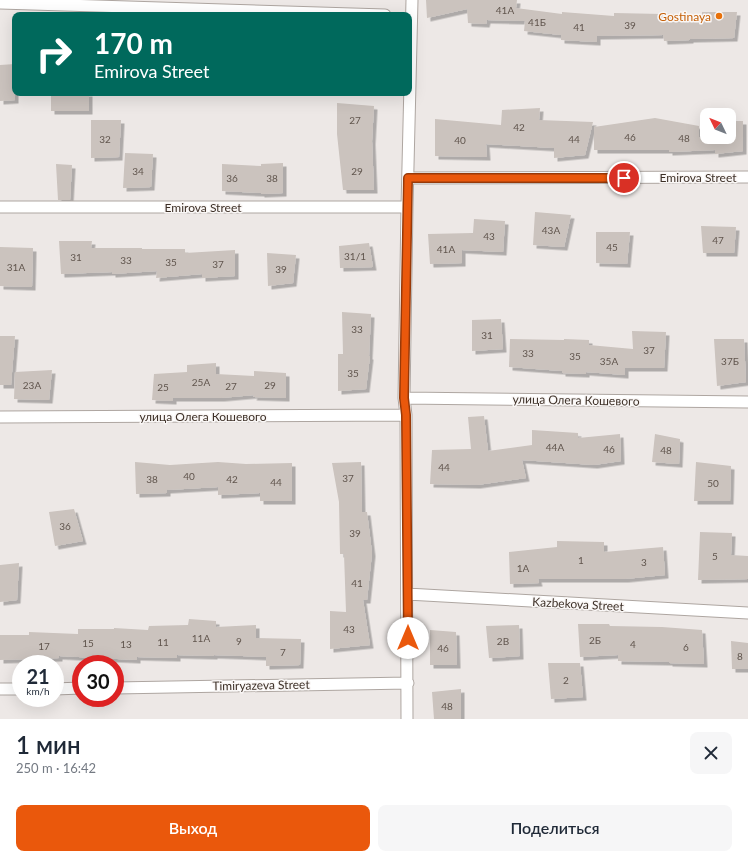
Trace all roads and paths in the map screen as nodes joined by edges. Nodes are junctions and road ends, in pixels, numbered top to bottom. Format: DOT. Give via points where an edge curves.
graph roads {
  1 [pos="412,0"];
  2 [pos="0,3"];
  3 [pos="289,12"];
  4 [pos="410,12"];
  5 [pos="409,96"];
  6 [pos="748,177"];
  7 [pos="408,178"];
  8 [pos="0,207"];
  9 [pos="407,207"];
  10 [pos="404,398"];
  11 [pos="748,402"];
  12 [pos="406,415"];
  13 [pos="0,418"];
  14 [pos="408,594"];
  15 [pos="748,613"];
  16 [pos="408,683"];
  17 [pos="124,688"];
  18 [pos="12,689"];
  19 [pos="0,690"];
  20 [pos="407,719"];
  1 -- 4 [label="street"];
  2 -- 3 [label="street"];
  5 -- 7 [label="street"];
  6 -- 7 [label="street, Emirova Street"];
  7 -- 9 [label="street"];
  8 -- 9 [label="street, Emirova Street"];
  9 -- 10 [label="street"];
  10 -- 11 [label="street, улица Олега Кошевого"];
  10 -- 12 [label="street"];
  12 -- 13 [label="street, улица Олега Кошевого"];
  12 -- 14 [label="street"];
  14 -- 15 [label="street, Kazbekova Street"];
  14 -- 16 [label="street"];
  16 -- 17 [label="street, Timiryazeva Street"];
  16 -- 20 [label="street"];
  18 -- 19 [label="street"];
}
